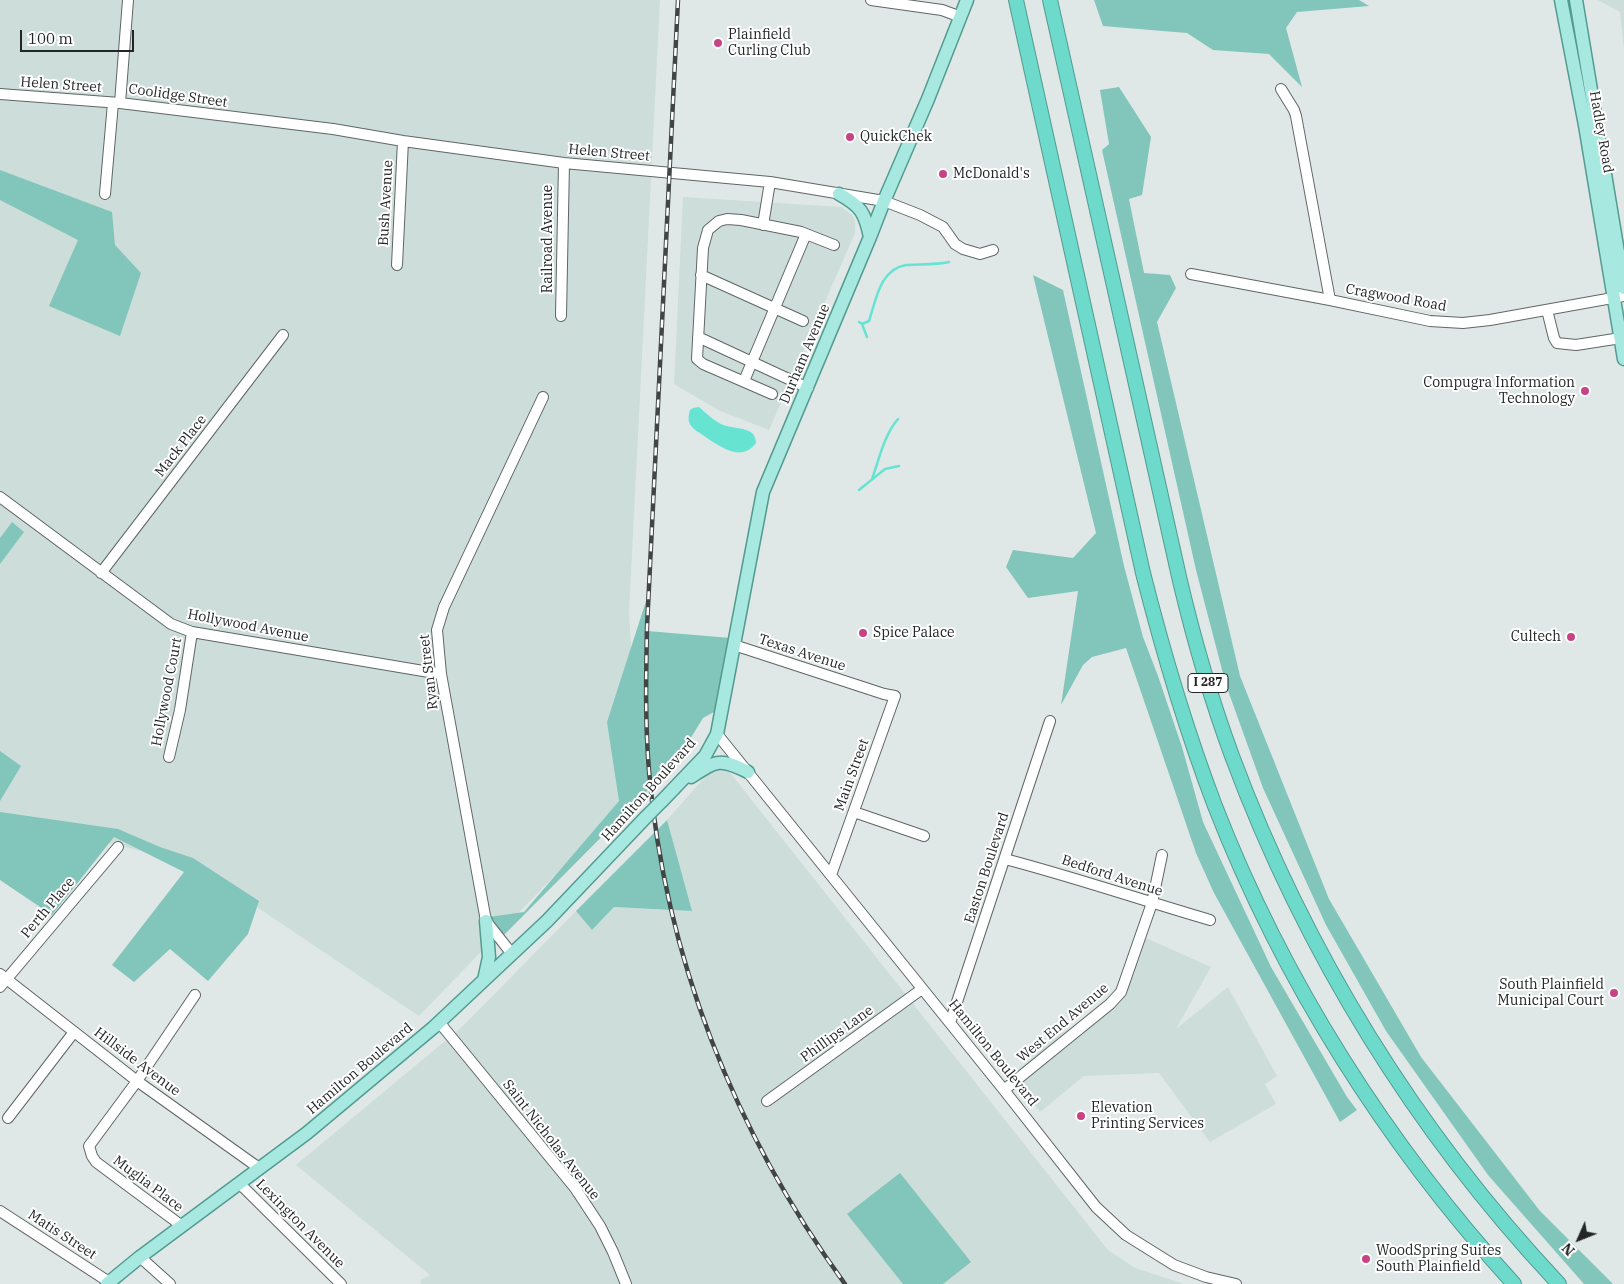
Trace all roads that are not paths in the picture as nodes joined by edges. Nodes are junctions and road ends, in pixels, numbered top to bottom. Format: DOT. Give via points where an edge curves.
graph roads {
  1 [pos="128,0"];
  2 [pos="871,0"];
  3 [pos="967,0"];
  4 [pos="1016,0"];
  5 [pos="1050,0"];
  6 [pos="1562,0"];
  7 [pos="1576,0"];
  8 [pos="961,17"];
  9 [pos="1281,89"];
  10 [pos="0,94"];
  11 [pos="117,103"];
  12 [pos="333,129"];
  13 [pos="403,141"];
  14 [pos="564,163"];
  15 [pos="770,182"];
  16 [pos="105,194"];
  17 [pos="839,194"];
  18 [pos="884,201"];
  19 [pos="763,225"];
  20 [pos="806,234"];
  21 [pos="870,237"];
  22 [pos="834,245"];
  23 [pos="993,250"];
  24 [pos="397,265"];
  25 [pos="1191,274"];
  26 [pos="701,275"];
  27 [pos="1624,288"];
  28 [pos="1619,297"];
  29 [pos="1330,300"];
  30 [pos="775,308"];
  31 [pos="1546,310"];
  32 [pos="561,316"];
  33 [pos="803,320"];
  34 [pos="283,335"];
  35 [pos="698,337"];
  36 [pos="1621,338"];
  37 [pos="1624,359"];
  38 [pos="752,362"];
  39 [pos="744,381"];
  40 [pos="808,388"];
  41 [pos="772,394"];
  42 [pos="543,397"];
  43 [pos="0,497"];
  44 [pos="101,573"];
  45 [pos="192,632"];
  46 [pos="734,645"];
  47 [pos="441,674"];
  48 [pos="884,694"];
  49 [pos="1050,721"];
  50 [pos="717,734"];
  51 [pos="168,758"];
  52 [pos="748,772"];
  53 [pos="676,786"];
  54 [pos="854,812"];
  55 [pos="924,836"];
  56 [pos="118,847"];
  57 [pos="1162,854"];
  58 [pos="1005,859"];
  59 [pos="831,875"];
  60 [pos="1152,904"];
  61 [pos="1210,920"];
  62 [pos="486,921"];
  63 [pos="512,954"];
  64 [pos="2,980"];
  65 [pos="484,980"];
  66 [pos="922,989"];
  67 [pos="195,995"];
  68 [pos="439,1022"];
  69 [pos="950,1023"];
  70 [pos="74,1032"];
  71 [pos="137,1081"];
  72 [pos="1004,1090"];
  73 [pos="767,1101"];
  74 [pos="8,1118"];
  75 [pos="259,1168"];
  76 [pos="239,1183"];
  77 [pos="0,1211"];
  78 [pos="182,1226"];
  79 [pos="140,1257"];
  80 [pos="108,1283"];
  81 [pos="170,1284"];
  82 [pos="341,1284"];
  83 [pos="626,1284"];
  84 [pos="1236,1284"];
  85 [pos="1514,1284"];
  86 [pos="1559,1284"];
  1 -- 11 [label="street, Coolidge Street"];
  2 -- 8 [label="street" via="942,10"];
  3 -- 8 [label="main road, Durham Avenue"];
  4 -- 85 [label="highway, I 287" via="1146,582 1180,706 1216,806 1277,943 1345,1062 1434,1190"];
  5 -- 86 [label="highway, I 287" via="1180,581 1212,698 1250,804 1296,906 1374,1046 1457,1165"];
  6 -- 28 [label="main road, Hadley Road"];
  7 -- 27 [label="main road, Hadley Road"];
  8 -- 18 [label="main road, Durham Avenue"];
  9 -- 29 [label="street, Cragwood Road" via="1296,116"];
  10 -- 11 [label="street, Helen Street"];
  11 -- 12 [label="street, Coolidge Street"];
  11 -- 16 [label="street"];
  12 -- 13 [label="street, Helen Street"];
  13 -- 14 [label="street, Helen Street"];
  13 -- 24 [label="street, Bush Avenue"];
  14 -- 15 [label="street, Helen Street"];
  14 -- 32 [label="street, Railroad Avenue"];
  15 -- 17 [label="street, Helen Street"];
  15 -- 19 [label="street"];
  17 -- 18 [label="street, Helen Street"];
  17 -- 21 [label="main road" via="854,202 864,214"];
  18 -- 21 [label="main road, Durham Avenue"];
  18 -- 23 [label="street, Helen Street" via="941,226 955,244 964,249 980,254"];
  19 -- 20 [label="street"];
  19 -- 26 [label="street" via="727,219 714,225 708,230 703,248"];
  20 -- 22 [label="street"];
  20 -- 30 [label="street"];
  21 -- 40 [label="main road, Durham Avenue"];
  25 -- 29 [label="street, Cragwood Road"];
  26 -- 30 [label="street"];
  26 -- 35 [label="street"];
  28 -- 31 [label="street, Cragwood Road"];
  28 -- 36 [label="main road, Hadley Road"];
  29 -- 31 [label="street, Cragwood Road" via="1430,321 1463,323"];
  30 -- 33 [label="street"];
  30 -- 38 [label="street"];
  31 -- 36 [label="street" via="1557,343 1576,345"];
  34 -- 44 [label="street, Mack Place"];
  35 -- 38 [label="street"];
  35 -- 39 [label="street" via="697,359"];
  36 -- 37 [label="main road, Hadley Road"];
  38 -- 39 [label="street"];
  38 -- 40 [label="street"];
  39 -- 41 [label="street"];
  40 -- 46 [label="main road, Durham Avenue" via="763,492"];
  42 -- 47 [label="street, Ryan Street" via="444,607 437,630"];
  43 -- 44 [label="street, Hollywood Avenue"];
  44 -- 45 [label="street, Hollywood Avenue" via="171,624"];
  45 -- 47 [label="street, Hollywood Avenue"];
  45 -- 51 [label="street, Hollywood Court" via="180,710"];
  46 -- 48 [label="street, Texas Avenue"];
  46 -- 50 [label="main road, Durham Avenue"];
  47 -- 62 [label="street, Ryan Street"];
  48 -- 54 [label="street, Main Street" via="895,696"];
  49 -- 58 [label="street, Easton Boulevard"];
  50 -- 52 [label="street, Hamilton Boulevard"];
  50 -- 53 [label="main road, Hamilton Boulevard" via="705,756"];
  52 -- 53 [label="main road" via="720,762"];
  52 -- 59 [label="street, Hamilton Boulevard"];
  53 -- 63 [label="main road, Hamilton Boulevard, bridge"];
  54 -- 55 [label="street"];
  54 -- 59 [label="street, Main Street"];
  56 -- 64 [label="street, Perth Place"];
  57 -- 60 [label="street, West End Avenue"];
  58 -- 60 [label="street, Bedford Avenue"];
  58 -- 69 [label="street, Easton Boulevard"];
  59 -- 66 [label="street, Hamilton Boulevard"];
  60 -- 61 [label="street, Bedford Avenue"];
  60 -- 72 [label="street, West End Avenue" via="1120,992 1110,1004"];
  62 -- 63 [label="street, Ryan Street"];
  62 -- 65 [label="main road" via="489,956"];
  63 -- 65 [label="main road, Hamilton Boulevard"];
  64 -- 70 [label="street, Hillside Avenue"];
  65 -- 68 [label="main road, Hamilton Boulevard"];
  66 -- 69 [label="street, Hamilton Boulevard"];
  66 -- 73 [label="street, Phillips Lane"];
  67 -- 71 [label="street"];
  68 -- 75 [label="main road, Hamilton Boulevard"];
  68 -- 83 [label="street, Saint Nicholas Avenue" via="575,1188 600,1226"];
  69 -- 72 [label="street, Hamilton Boulevard"];
  70 -- 71 [label="street, Hillside Avenue"];
  70 -- 74 [label="street"];
  71 -- 75 [label="street, Hillside Avenue"];
  71 -- 78 [label="street, Muglia Place" via="89,1146 92,1156"];
  72 -- 84 [label="street, Hamilton Boulevard" via="1096,1207 1126,1235 1177,1266"];
  75 -- 76 [label="main road, Hamilton Boulevard"];
  76 -- 78 [label="main road, Hamilton Boulevard"];
  76 -- 82 [label="street, Lexington Avenue"];
  77 -- 80 [label="street, Matis Street"];
  78 -- 79 [label="main road, Hamilton Boulevard"];
  79 -- 80 [label="main road, Hamilton Boulevard"];
  79 -- 81 [label="street"];
}
